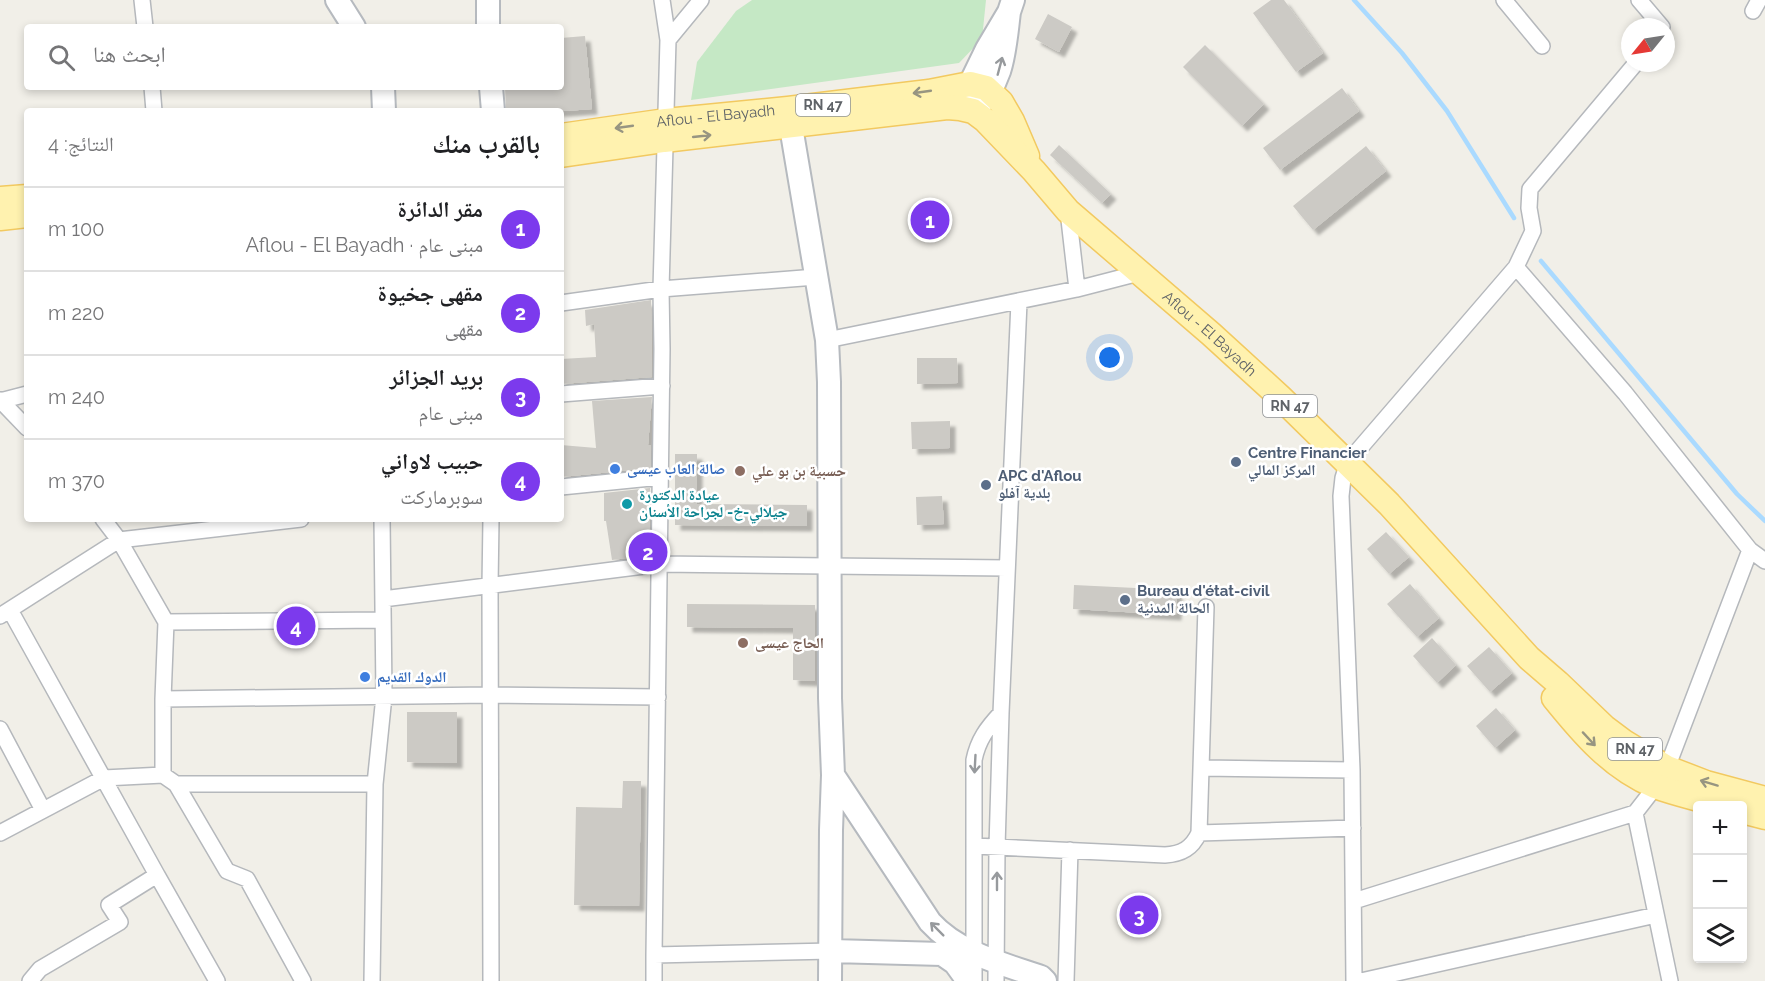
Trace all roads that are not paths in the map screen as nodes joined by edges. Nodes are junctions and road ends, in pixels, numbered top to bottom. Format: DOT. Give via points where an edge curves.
graph roads {
  1 [pos="142,0"];
  2 [pos="337,0"];
  3 [pos="488,0"];
  4 [pos="662,0"];
  5 [pos="701,0"];
  6 [pos="1504,0"];
  7 [pos="1639,0"];
  8 [pos="1011,6"];
  9 [pos="1654,18"];
  10 [pos="145,24"];
  11 [pos="352,24"];
  12 [pos="488,24"];
  13 [pos="668,39"];
  14 [pos="1542,46"];
  15 [pos="1628,72"];
  16 [pos="980,87"];
  17 [pos="152,90"];
  18 [pos="383,90"];
  19 [pos="491,90"];
  20 [pos="154,108"];
  21 [pos="384,108"];
  22 [pos="493,108"];
  23 [pos="973,111"];
  24 [pos="789,118"];
  25 [pos="665,131"];
  26 [pos="564,136"];
  27 [pos="564,153"];
  28 [pos="1034,171"];
  29 [pos="24,197"];
  30 [pos="0,200"];
  31 [pos="1068,211"];
  32 [pos="24,215"];
  33 [pos="0,218"];
  34 [pos="1516,267"];
  35 [pos="1139,273"];
  36 [pos="816,277"];
  37 [pos="661,289"];
  38 [pos="1077,289"];
  39 [pos="1019,302"];
  40 [pos="564,303"];
  41 [pos="827,340"];
  42 [pos="662,386"];
  43 [pos="564,394"];
  44 [pos="24,395"];
  45 [pos="0,400"];
  46 [pos="24,425"];
  47 [pos="1348,462"];
  48 [pos="661,477"];
  49 [pos="564,487"];
  50 [pos="105,522"];
  51 [pos="275,522"];
  52 [pos="382,522"];
  53 [pos="491,522"];
  54 [pos="119,540"];
  55 [pos="1749,550"];
  56 [pos="1765,561"];
  57 [pos="660,564"];
  58 [pos="831,567"];
  59 [pos="1007,568"];
  60 [pos="490,586"];
  61 [pos="382,599"];
  62 [pos="1206,607"];
  63 [pos="5,613"];
  64 [pos="382,620"];
  65 [pos="166,622"];
  66 [pos="490,695"];
  67 [pos="384,696"];
  68 [pos="658,697"];
  69 [pos="163,699"];
  70 [pos="1001,713"];
  71 [pos="0,729"];
  72 [pos="1202,768"];
  73 [pos="1352,770"];
  74 [pos="832,775"];
  75 [pos="1662,777"];
  76 [pos="104,778"];
  77 [pos="170,779"];
  78 [pos="375,784"];
  79 [pos="1765,799"];
  80 [pos="1712,801"];
  81 [pos="43,810"];
  82 [pos="1747,812"];
  83 [pos="1635,813"];
  84 [pos="1765,817"];
  85 [pos="864,822"];
  86 [pos="1353,828"];
  87 [pos="831,830"];
  88 [pos="1199,833"];
  89 [pos="0,834"];
  90 [pos="974,846"];
  91 [pos="997,847"];
  92 [pos="1070,850"];
  93 [pos="157,876"];
  94 [pos="1354,901"];
  95 [pos="1656,915"];
  96 [pos="832,951"];
  97 [pos="974,952"];
  98 [pos="654,955"];
  99 [pos="996,972"];
  100 [pos="30,981"];
  101 [pos="217,981"];
  102 [pos="303,981"];
  103 [pos="372,981"];
  104 [pos="491,981"];
  105 [pos="654,981"];
  106 [pos="830,981"];
  107 [pos="968,981"];
  108 [pos="974,981"];
  109 [pos="1045,981"];
  110 [pos="1066,981"];
  111 [pos="1354,981"];
  112 [pos="1361,981"];
  113 [pos="1670,981"];
  1 -- 10 [label="street"];
  2 -- 11 [label="street"];
  3 -- 12 [label="street"];
  4 -- 13 [label="street"];
  5 -- 13 [label="street"];
  6 -- 14 [label="street"];
  7 -- 9 [label="street"];
  8 -- 16 [label="street" via="1002,63"];
  13 -- 25 [label="street"];
  15 -- 34 [label="street" via="1530,189 1533,231"];
  16 -- 23 [label="street"];
  16 -- 24 [label="main road, Aflou - El Bayadh / RN 47, one-way" via="929,92"];
  16 -- 28 [label="main road, Aflou - El Bayadh / RN 47" via="1007,111"];
  17 -- 20 [label="street"];
  18 -- 21 [label="street"];
  19 -- 22 [label="street"];
  23 -- 24 [label="main road, Aflou - El Bayadh / RN 47" via="947,107"];
  23 -- 28 [label="main road, Aflou - El Bayadh / RN 47"];
  24 -- 25 [label="main road, Aflou - El Bayadh / RN 47"];
  24 -- 36 [label="street"];
  25 -- 26 [label="main road, Aflou - El Bayadh / RN 47, one-way"];
  25 -- 27 [label="main road, Aflou - El Bayadh / RN 47"];
  25 -- 37 [label="street"];
  28 -- 31 [label="main road, Aflou - El Bayadh / RN 47"];
  29 -- 30 [label="main road"];
  31 -- 35 [label="main road, Aflou - El Bayadh / RN 47"];
  31 -- 38 [label="street"];
  32 -- 33 [label="main road"];
  34 -- 47 [label="street"];
  34 -- 55 [label="street" via="1625,393"];
  35 -- 38 [label="street"];
  35 -- 47 [label="main road, Aflou - El Bayadh / RN 47" via="1280,396"];
  36 -- 37 [label="street"];
  36 -- 41 [label="street"];
  37 -- 40 [label="street"];
  37 -- 42 [label="street"];
  38 -- 39 [label="street"];
  39 -- 41 [label="street"];
  39 -- 59 [label="street"];
  41 -- 58 [label="street"];
  42 -- 43 [label="street"];
  42 -- 48 [label="street"];
  44 -- 45 [label="street"];
  45 -- 46 [label="street"];
  47 -- 73 [label="street" via="1341,496"];
  47 -- 75 [label="main road, Aflou - El Bayadh / RN 47" via="1529,658 1604,727 1638,751"];
  48 -- 49 [label="street"];
  48 -- 57 [label="street"];
  50 -- 54 [label="street"];
  51 -- 54 [label="street"];
  52 -- 61 [label="street"];
  53 -- 60 [label="street"];
  54 -- 63 [label="street"];
  54 -- 65 [label="street"];
  55 -- 56 [label="street"];
  55 -- 75 [label="street"];
  57 -- 58 [label="street"];
  57 -- 60 [label="street"];
  57 -- 68 [label="street"];
  58 -- 59 [label="street"];
  58 -- 74 [label="street"];
  59 -- 70 [label="street"];
  60 -- 61 [label="street"];
  60 -- 66 [label="street"];
  61 -- 64 [label="street"];
  62 -- 72 [label="street"];
  63 -- 76 [label="street"];
  64 -- 65 [label="street"];
  64 -- 67 [label="street"];
  65 -- 69 [label="street"];
  66 -- 67 [label="street"];
  66 -- 68 [label="street"];
  66 -- 104 [label="street"];
  67 -- 69 [label="street"];
  67 -- 78 [label="street"];
  68 -- 98 [label="street"];
  69 -- 77 [label="street"];
  70 -- 90 [label="street, one-way" via="983,733 975,753"];
  70 -- 91 [label="street"];
  71 -- 81 [label="street"];
  72 -- 73 [label="street"];
  72 -- 88 [label="street"];
  73 -- 86 [label="street"];
  74 -- 85 [label="street"];
  74 -- 87 [label="street"];
  79 -- 75 [label="main road, Aflou - El Bayadh / RN 47, one-way" via="1706,783"];
  75 -- 80 [label="main road, Aflou - El Bayadh / RN 47"];
  75 -- 83 [label="street"];
  76 -- 77 [label="street"];
  76 -- 81 [label="street"];
  76 -- 93 [label="street"];
  77 -- 78 [label="street"];
  77 -- 102 [label="street" via="227,871 247,879"];
  78 -- 103 [label="street"];
  81 -- 89 [label="street"];
  82 -- 84 [label="main road"];
  83 -- 94 [label="street"];
  83 -- 95 [label="street"];
  85 -- 87 [label="street"];
  97 -- 85 [label="street, one-way" via="946,938 930,922"];
  86 -- 88 [label="street"];
  86 -- 94 [label="street"];
  87 -- 96 [label="street"];
  88 -- 92 [label="street" via="1189,848 1174,855"];
  90 -- 91 [label="street"];
  90 -- 97 [label="street"];
  91 -- 92 [label="street"];
  99 -- 91 [label="street, one-way"];
  92 -- 110 [label="street"];
  93 -- 100 [label="street" via="109,905 120,922 40,969"];
  93 -- 101 [label="street"];
  94 -- 111 [label="street"];
  95 -- 112 [label="street"];
  95 -- 113 [label="street"];
  96 -- 98 [label="street"];
  96 -- 106 [label="street"];
  96 -- 107 [label="street" via="942,954 955,963"];
  97 -- 99 [label="street"];
  97 -- 108 [label="street"];
  98 -- 105 [label="street"];
  99 -- 109 [label="street" via="1041,977"];
}
